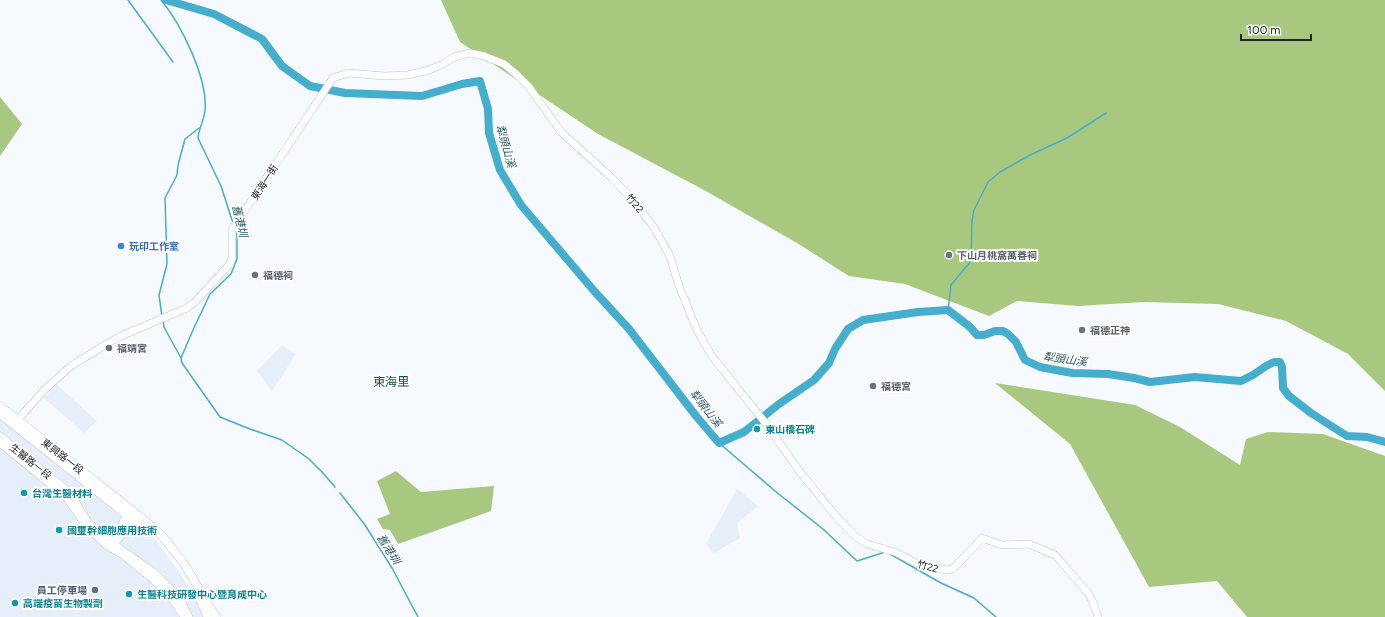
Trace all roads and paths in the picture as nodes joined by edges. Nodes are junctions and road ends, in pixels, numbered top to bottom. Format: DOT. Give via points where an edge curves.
graph roads {
  1 [pos="323,93"];
  2 [pos="0,406"];
  3 [pos="0,414"];
  4 [pos="15,422"];
  5 [pos="0,436"];
  6 [pos="0,443"];
  7 [pos="132,516"];
  8 [pos="110,543"];
  9 [pos="184,617"];
  10 [pos="189,617"];
  11 [pos="208,617"];
  12 [pos="216,617"];
  13 [pos="1098,617"];
  1 -- 4 [label="street, 東海一街 / 竹22" via="235,227 232,233 230,264 195,302 108,343 71,366 44,390"];
  1 -- 13 [label="street, 竹22 / 竹22" via="333,78 348,73 408,75 429,70 454,57 470,53 504,64 529,87 560,132 612,178 655,229 668,250 696,328 711,355 823,501 856,537 867,544 895,552 918,564 946,570 957,565 982,538 1002,545 1029,544 1055,555 1088,593"];
  2 -- 4 [label="main road, 東興路一段"];
  3 -- 4 [label="main road, 東興路一段"];
  4 -- 7 [label="main road, 東興路一段"];
  5 -- 8 [label="street, 生醫路一段" via="69,492 88,522"];
  6 -- 8 [label="street, 生醫路一段" via="66,497 86,526"];
  7 -- 8 [label="street"];
  7 -- 11 [label="main road, 東興路一段" via="158,539 178,562"];
  7 -- 12 [label="main road, 東興路一段" via="148,523 162,536 183,562"];
  8 -- 9 [label="street" via="171,597"];
  8 -- 10 [label="street" via="160,578 180,599"];
}
